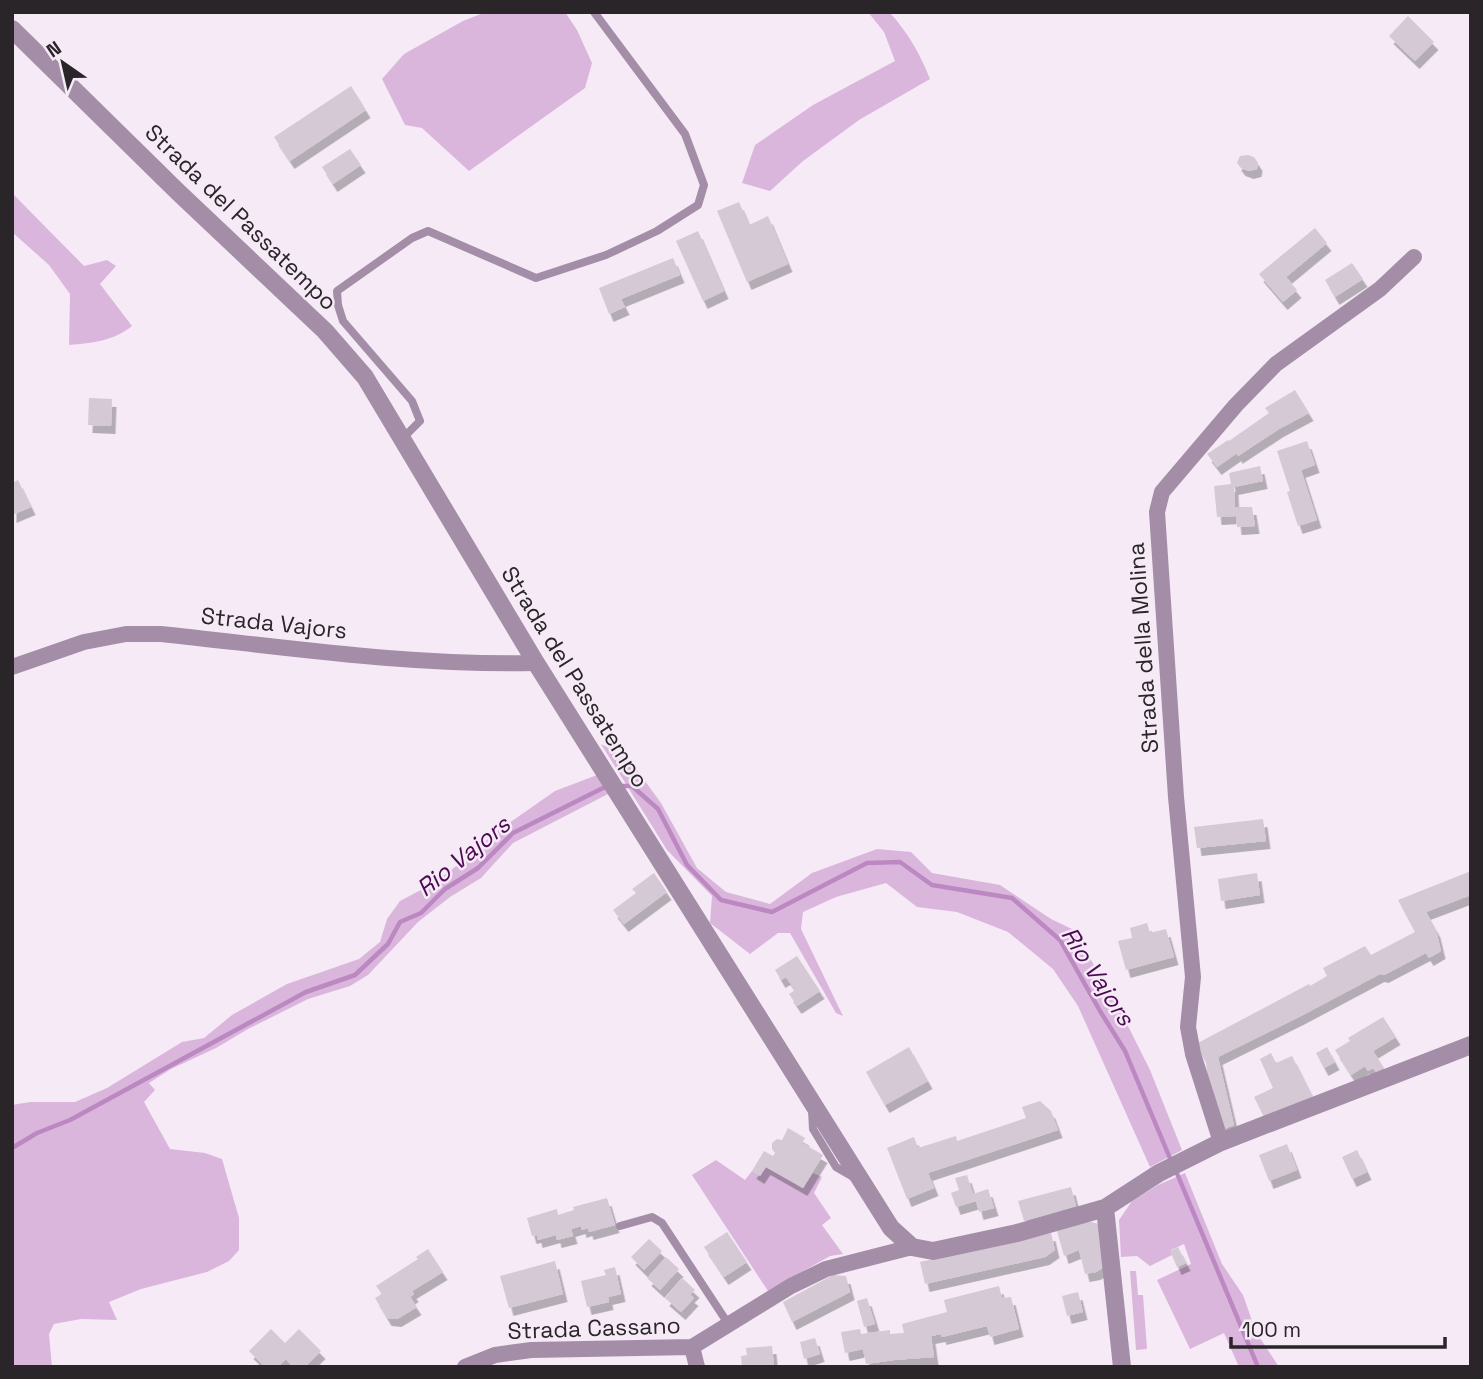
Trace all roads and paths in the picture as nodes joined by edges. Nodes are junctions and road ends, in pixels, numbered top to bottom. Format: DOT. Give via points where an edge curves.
graph roads {
  1 [pos="594,12"];
  2 [pos="12,29"];
  3 [pos="1414,257"];
  4 [pos="402,439"];
  5 [pos="536,663"];
  6 [pos="12,667"];
  7 [pos="1471,1045"];
  8 [pos="1221,1142"];
  9 [pos="1105,1208"];
  10 [pos="620,1226"];
  11 [pos="912,1247"];
  12 [pos="729,1325"];
  13 [pos="692,1347"];
  14 [pos="588,1350"];
  15 [pos="465,1367"];
  16 [pos="590,1367"];
  17 [pos="696,1367"];
  18 [pos="1122,1367"];
  1 -- 4 [label="lane" via="685,134 704,185 698,205 606,256 536,278 428,231 337,291 343,321 412,401 420,421"];
  2 -- 4 [label="street, Strada del Passatempo" via="332,338 365,377"];
  3 -- 8 [label="street, Strada della Molina" via="1380,289 1276,363 1162,492 1157,512 1193,977 1188,1027"];
  4 -- 5 [label="street, Strada del Passatempo"];
  5 -- 6 [label="street, Strada Vajors" via="394,658 126,634 84,642"];
  5 -- 11 [label="street, Strada del Passatempo" via="891,1228"];
  7 -- 8 [label="street"];
  8 -- 9 [label="street" via="1159,1172"];
  9 -- 11 [label="street" via="933,1251"];
  9 -- 18 [label="street"];
  10 -- 12 [label="lane" via="652,1217 662,1223"];
  11 -- 12 [label="street, Strada Cassano" via="826,1269"];
  12 -- 13 [label="street, Strada Cassano"];
  13 -- 14 [label="street, Strada Cassano"];
  13 -- 17 [label="street"];
  14 -- 15 [label="street, Strada Cassano" via="531,1350 495,1355"];
  14 -- 16 [label="street"];
}
